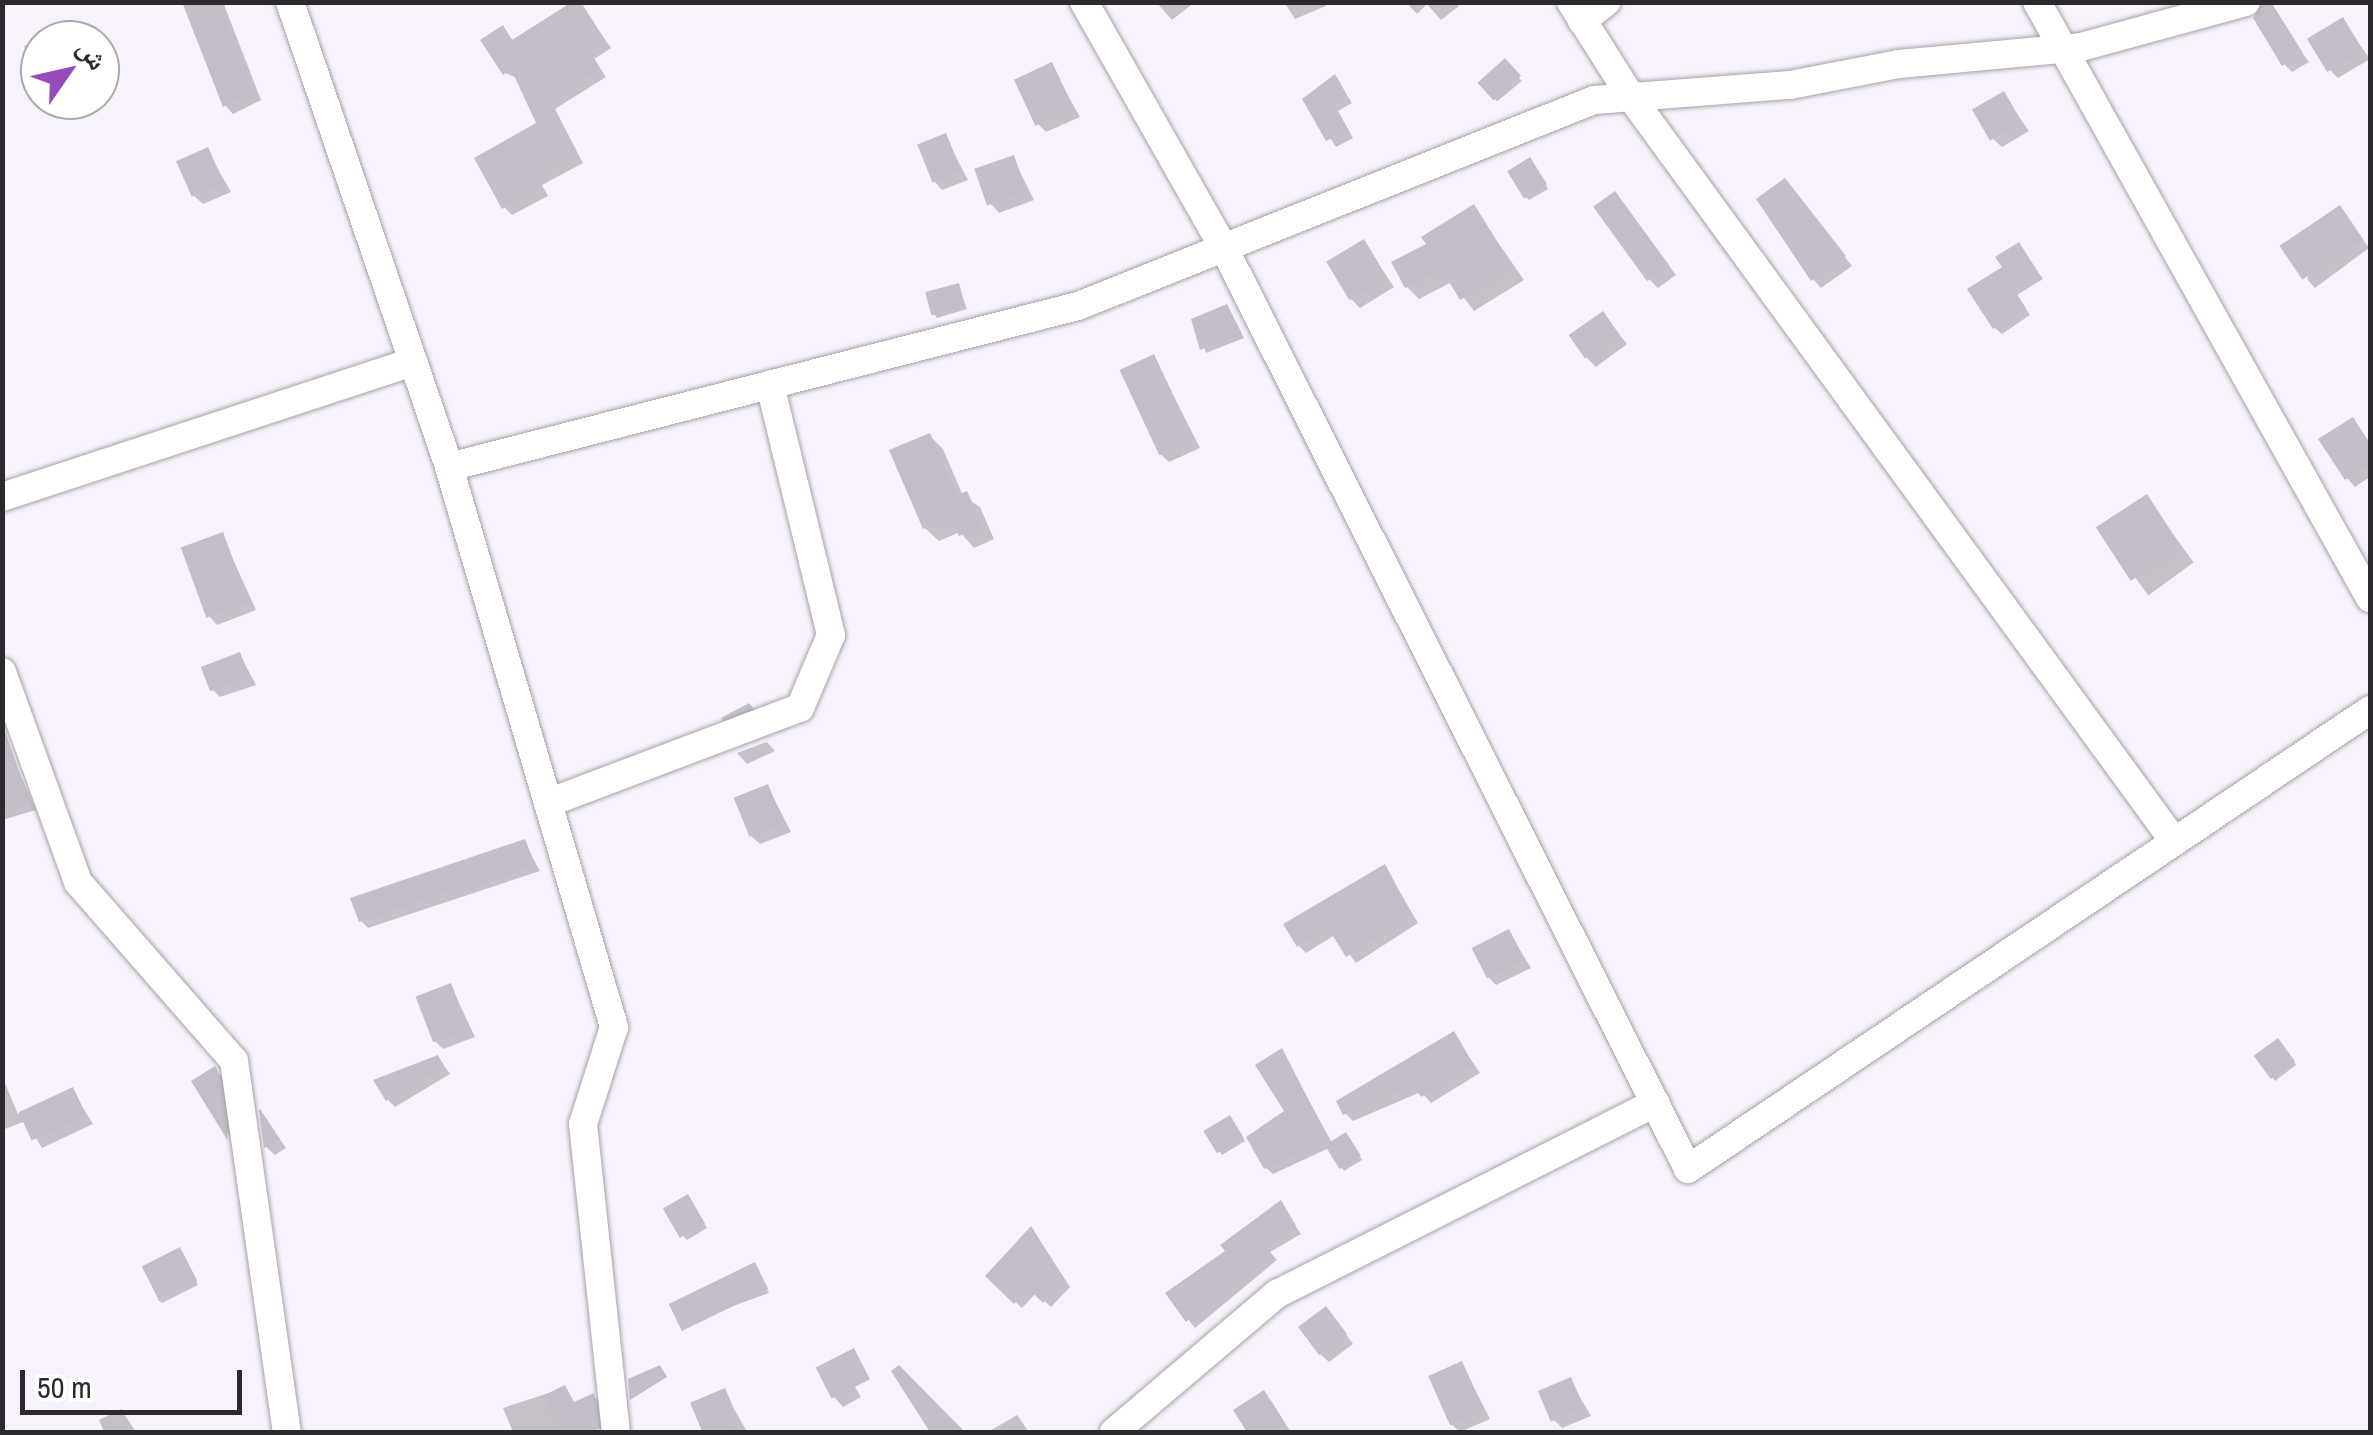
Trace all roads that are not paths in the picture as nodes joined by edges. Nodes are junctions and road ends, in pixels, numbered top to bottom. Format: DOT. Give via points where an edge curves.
graph roads {
  1 [pos="290,2"];
  2 [pos="1606,2"];
  3 [pos="2037,2"];
  4 [pos="2246,2"];
  5 [pos="1096,6"];
  6 [pos="1576,12"];
  7 [pos="2064,48"];
  8 [pos="1631,97"];
  9 [pos="1224,248"];
  10 [pos="413,362"];
  11 [pos="770,384"];
  12 [pos="449,467"];
  13 [pos="2,497"];
  14 [pos="2370,598"];
  15 [pos="2,672"];
  16 [pos="2370,710"];
  17 [pos="548,803"];
  18 [pos="2174,841"];
  19 [pos="1654,1103"];
  20 [pos="287,1432"];
  21 [pos="616,1432"];
  22 [pos="1114,1432"];
  1 -- 10 [label="street"];
  2 -- 6 [label="street"];
  3 -- 7 [label="street"];
  4 -- 7 [label="street"];
  5 -- 9 [label="street"];
  6 -- 8 [label="street"];
  7 -- 8 [label="street" via="1900,64 1790,85"];
  7 -- 14 [label="street"];
  8 -- 9 [label="street" via="1594,100"];
  8 -- 18 [label="street"];
  9 -- 11 [label="street" via="1078,306"];
  9 -- 19 [label="street"];
  10 -- 12 [label="street"];
  10 -- 13 [label="street"];
  11 -- 12 [label="street"];
  11 -- 17 [label="street" via="831,635 800,708"];
  12 -- 17 [label="street"];
  15 -- 20 [label="street" via="78,882 234,1062"];
  16 -- 18 [label="street"];
  17 -- 21 [label="street" via="614,1027 583,1124"];
  18 -- 19 [label="street" via="1688,1169"];
  19 -- 22 [label="street" via="1277,1294"];
}
